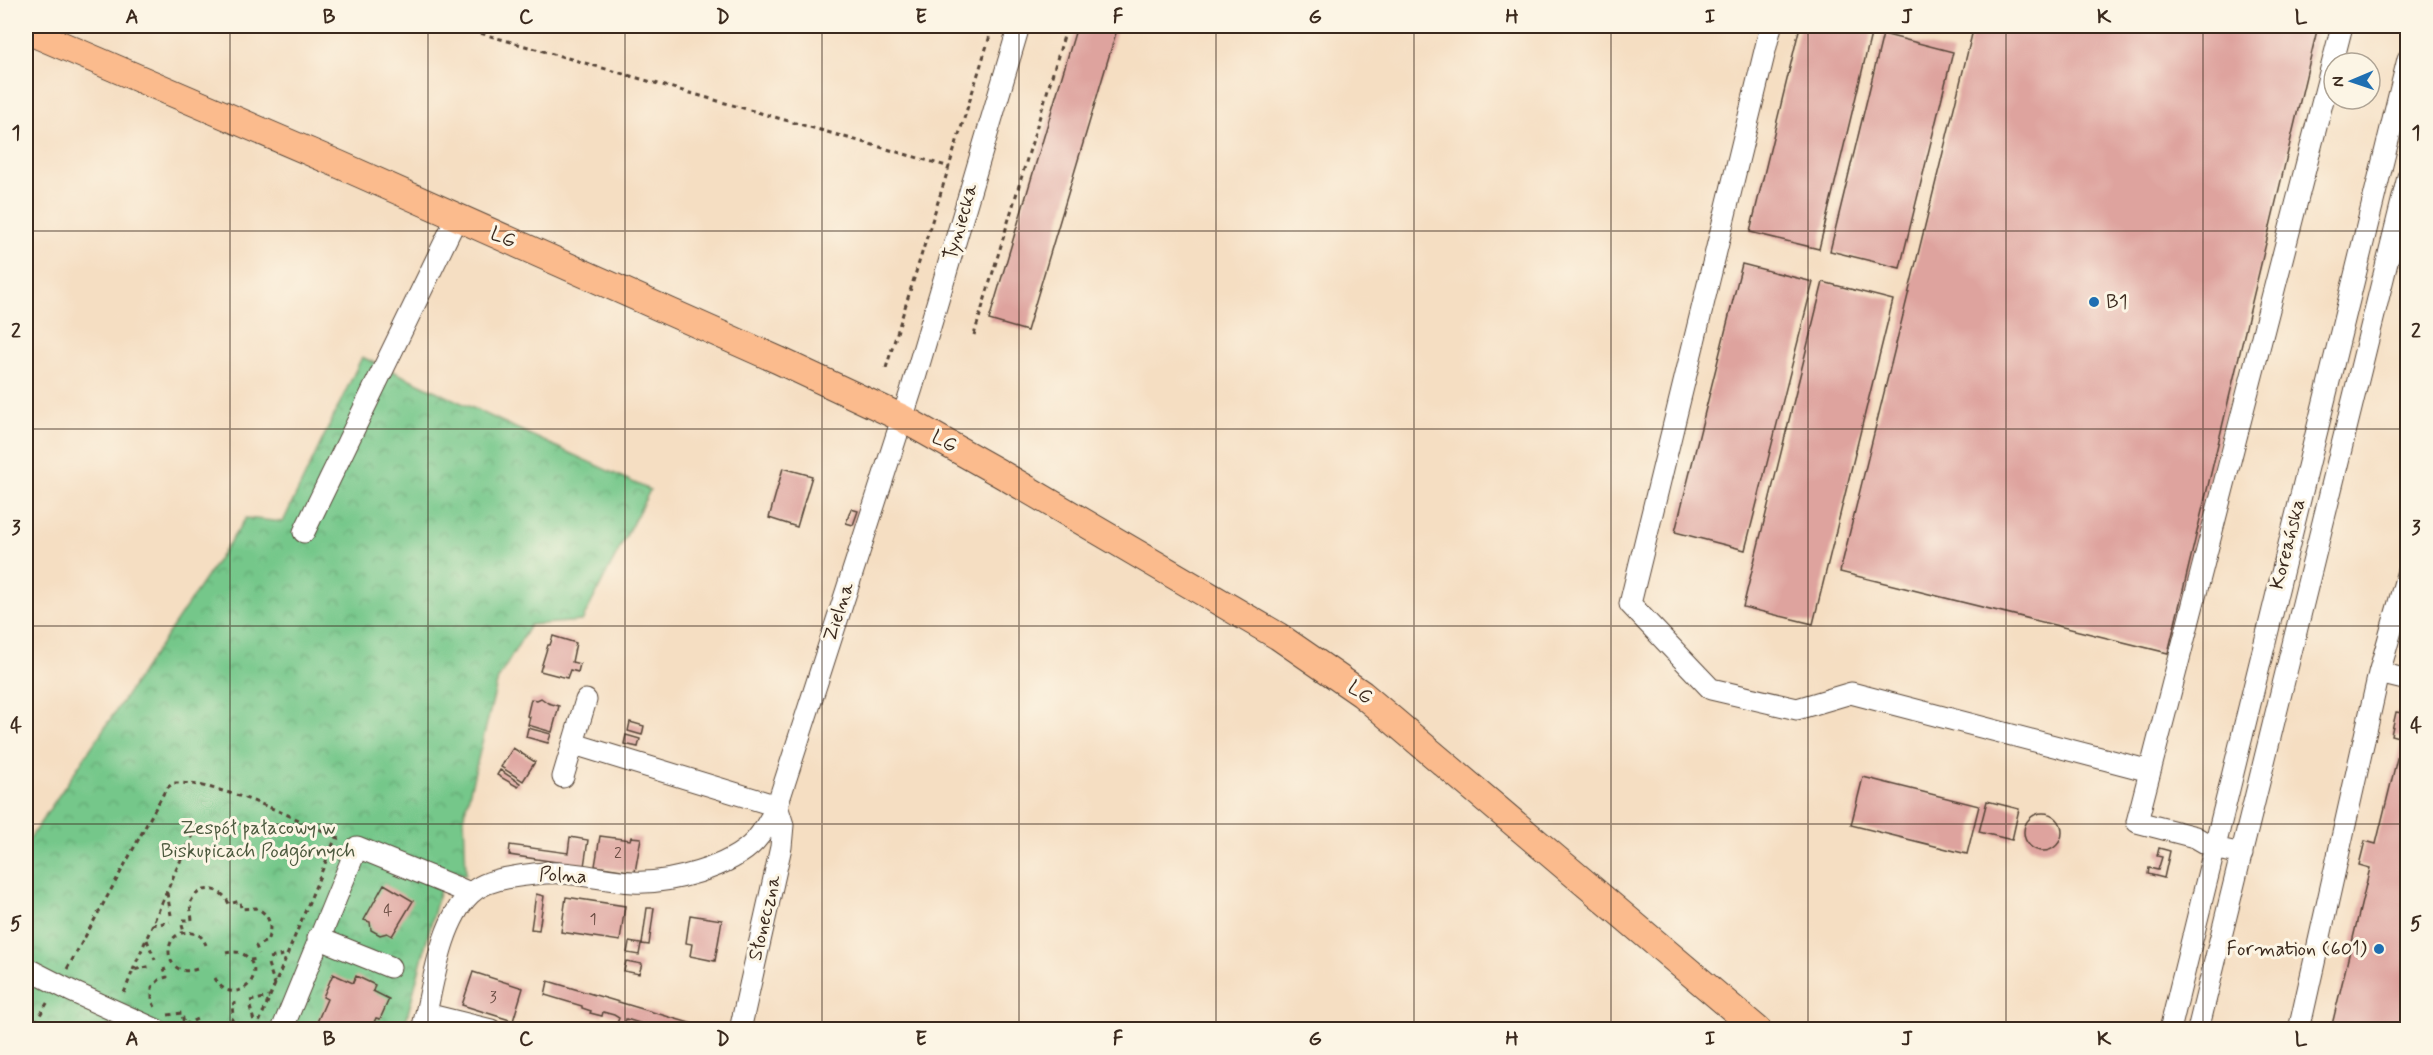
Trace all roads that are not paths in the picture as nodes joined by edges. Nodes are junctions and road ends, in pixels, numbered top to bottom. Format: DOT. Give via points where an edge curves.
graph roads {
  1 [pos="1019,26"];
  2 [pos="1771,26"];
  3 [pos="2342,26"];
  4 [pos="26,30"];
  5 [pos="2408,59"];
  6 [pos="2408,177"];
  7 [pos="457,217"];
  8 [pos="902,418"];
  9 [pos="304,532"];
  10 [pos="2408,571"];
  11 [pos="2379,673"];
  12 [pos="2408,680"];
  13 [pos="586,700"];
  14 [pos="574,744"];
  15 [pos="2150,771"];
  16 [pos="563,777"];
  17 [pos="777,806"];
  18 [pos="2214,848"];
  19 [pos="2242,854"];
  20 [pos="470,893"];
  21 [pos="318,938"];
  22 [pos="390,967"];
  23 [pos="26,968"];
  24 [pos="159,1018"];
  25 [pos="424,1022"];
  26 [pos="282,1029"];
  27 [pos="491,1029"];
  28 [pos="740,1029"];
  29 [pos="1758,1029"];
  30 [pos="2170,1029"];
  31 [pos="2198,1029"];
  32 [pos="2299,1029"];
  1 -- 8 [label="street, Tyniecka"];
  2 -- 15 [label="street" via="1630,604 1712,689 1797,709 1851,693"];
  3 -- 15 [label="street"];
  4 -- 7 [label="main road, LG"];
  5 -- 18 [label="street, Koreańska"];
  6 -- 19 [label="street, Koreańska"];
  7 -- 8 [label="main road, LG"];
  7 -- 9 [label="street"];
  8 -- 17 [label="street, Zielna"];
  8 -- 29 [label="main road, LG" via="1278,636 1362,694"];
  10 -- 11 [label="street"];
  11 -- 12 [label="street"];
  11 -- 32 [label="street"];
  13 -- 14 [label="street"];
  14 -- 16 [label="street"];
  14 -- 17 [label="street"];
  15 -- 18 [label="street" via="2137,822 2195,837"];
  17 -- 20 [label="street, Polna" via="767,826 742,852 726,862 688,874 635,882 562,873 526,874 495,880"];
  17 -- 28 [label="street, Słoneczna" via="783,825 781,847"];
  18 -- 19 [label="street"];
  18 -- 30 [label="street, Koreańska"];
  19 -- 31 [label="street, Koreańska"];
  20 -- 21 [label="street" via="357,847"];
  20 -- 25 [label="street" via="444,940"];
  21 -- 22 [label="street"];
  21 -- 26 [label="street"];
  23 -- 24 [label="street" via="115,1011"];
  25 -- 27 [label="street"];
}
